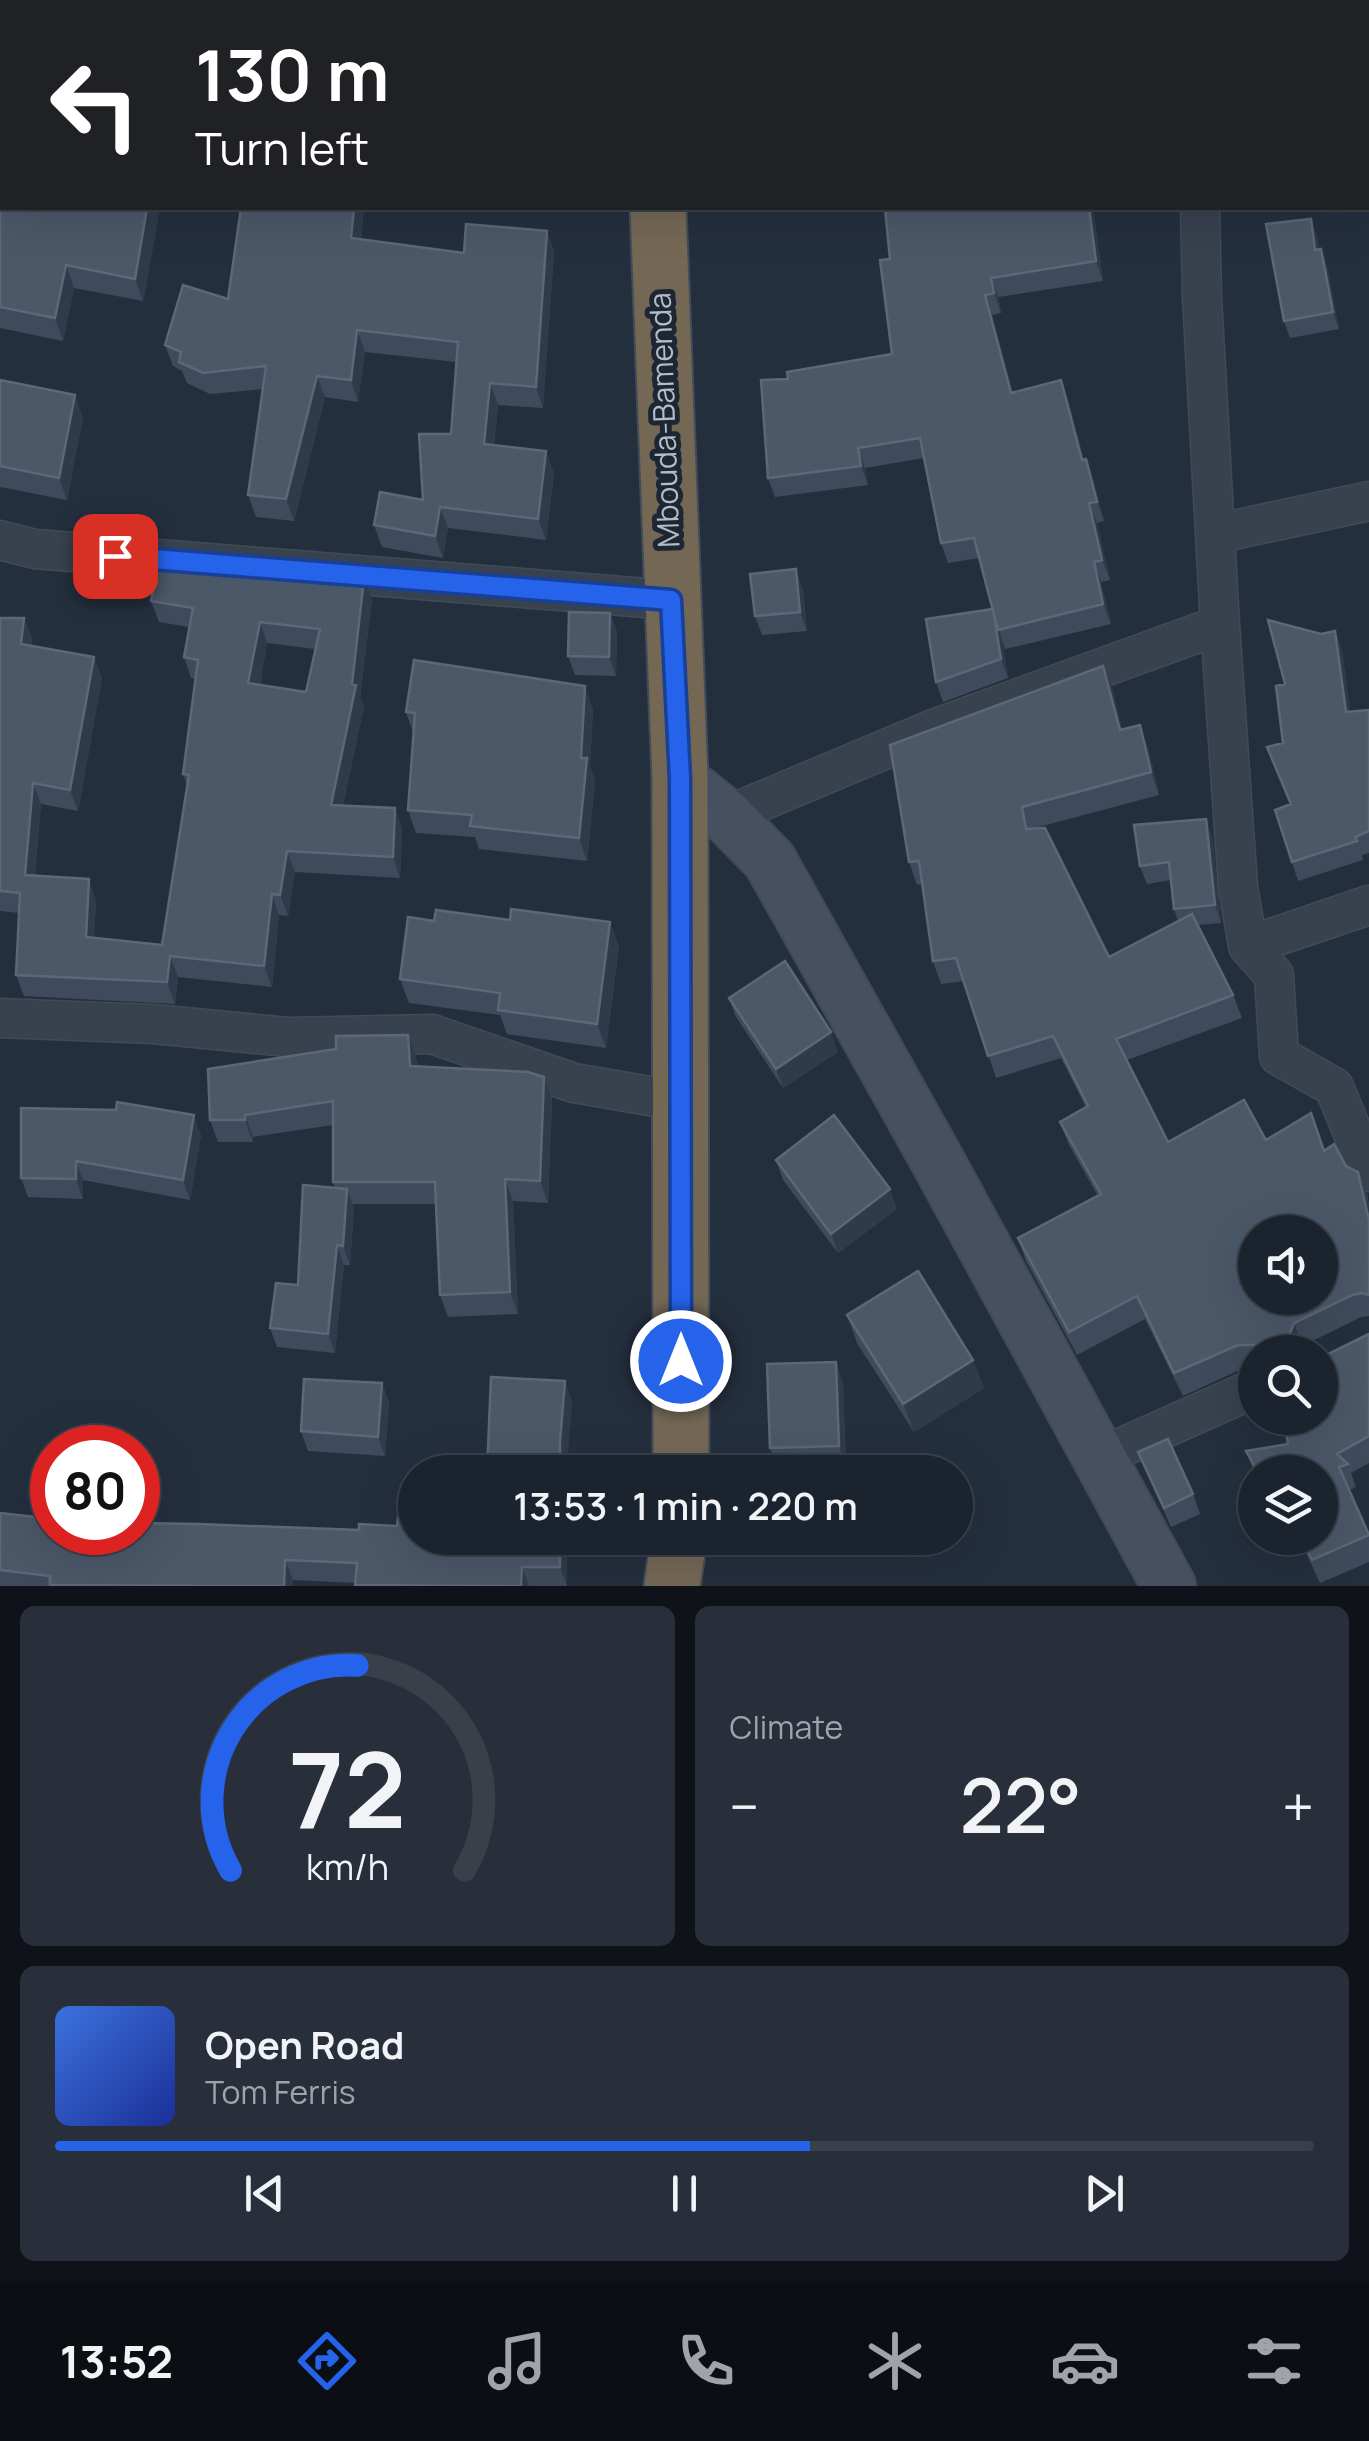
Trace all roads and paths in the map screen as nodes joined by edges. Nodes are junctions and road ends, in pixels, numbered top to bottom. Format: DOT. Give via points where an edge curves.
graph roads {
  1 [pos="658,210"];
  2 [pos="1200,210"];
  3 [pos="1369,501"];
  4 [pos="1214,534"];
  5 [pos="0,540"];
  6 [pos="671,600"];
  7 [pos="1220,625"];
  8 [pos="680,779"];
  9 [pos="726,816"];
  10 [pos="1369,905"];
  11 [pos="1248,946"];
  12 [pos="0,1018"];
  13 [pos="679,1101"];
  14 [pos="1369,1172"];
  15 [pos="1238,1396"];
  16 [pos="682,1455"];
  17 [pos="1098,1458"];
  18 [pos="677,1555"];
  19 [pos="672,1586"];
  20 [pos="1168,1586"];
  1 -- 6 [label="highway, Mbouda-Bamenda"];
  2 -- 4 [label="street"];
  3 -- 4 [label="street"];
  4 -- 7 [label="street"];
  5 -- 6 [label="street" via="35,549"];
  6 -- 8 [label="highway, Mbouda-Bamenda"];
  7 -- 9 [label="street" via="936,728"];
  7 -- 11 [label="street"];
  8 -- 9 [label="street"];
  8 -- 13 [label="highway, Mbouda-Bamenda"];
  9 -- 17 [label="street" via="770,862"];
  10 -- 11 [label="street"];
  11 -- 14 [label="street" via="1274,974 1279,1056 1334,1087"];
  12 -- 13 [label="street" via="288,1037 432,1034 574,1084"];
  13 -- 16 [label="highway, Mbouda-Bamenda"];
  15 -- 17 [label="street"];
  17 -- 20 [label="street"];
  18 -- 19 [label="highway"];
}
